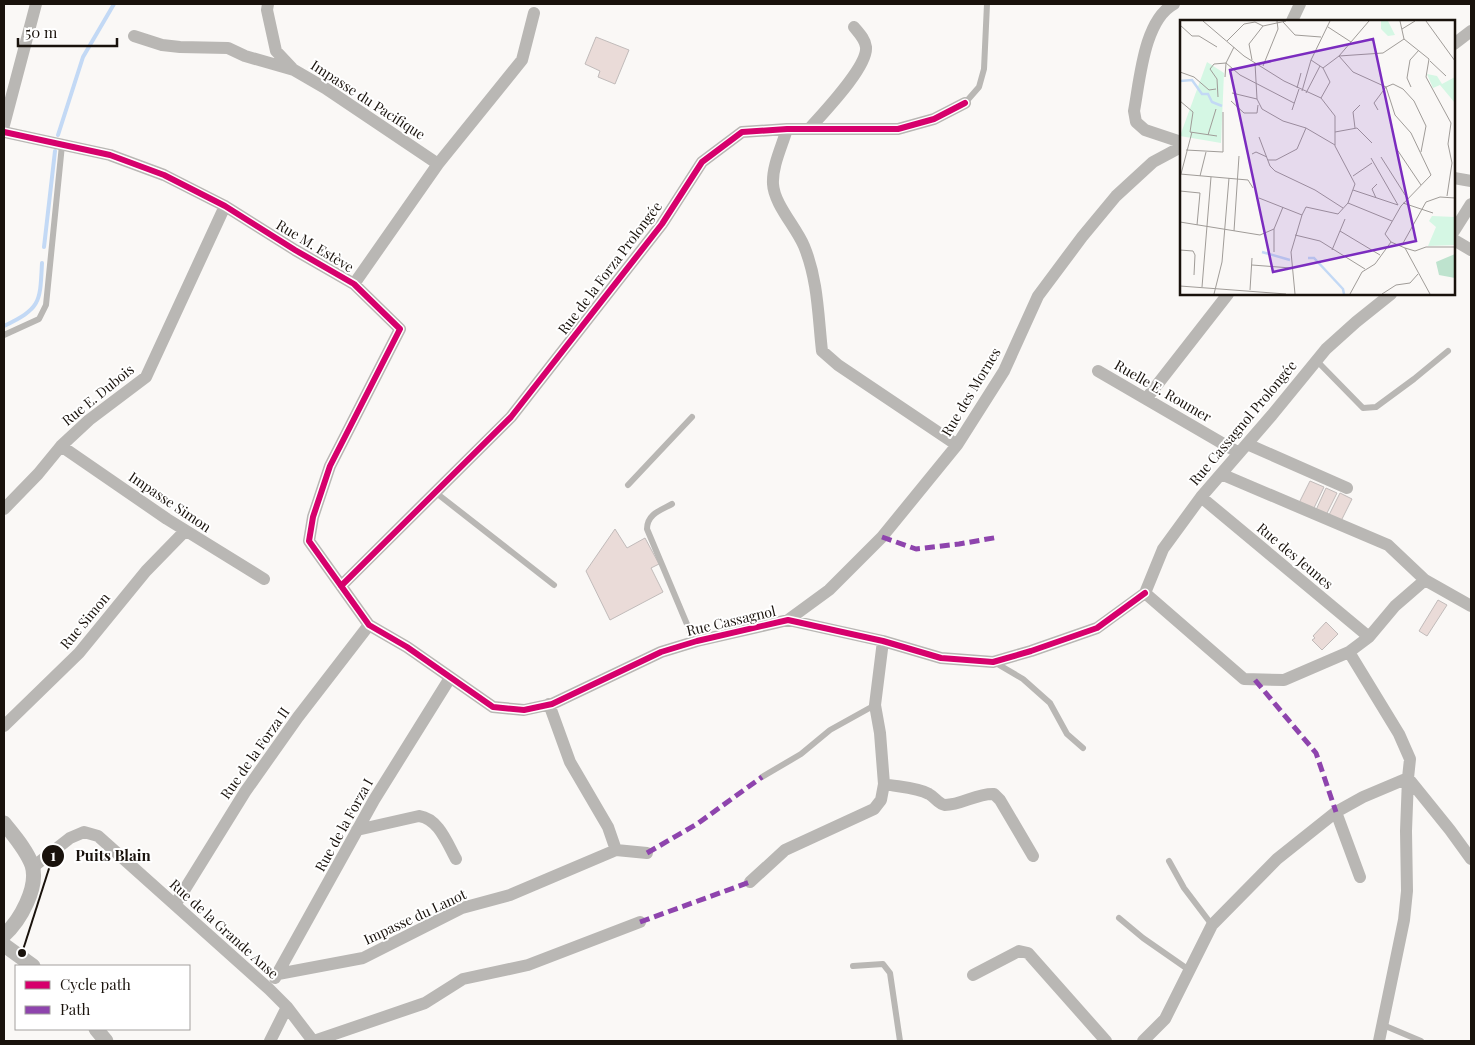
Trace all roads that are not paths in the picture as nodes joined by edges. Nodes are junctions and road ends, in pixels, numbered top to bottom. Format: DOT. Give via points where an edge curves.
graph roads {
  1 [pos="36,4"];
  2 [pos="268,4"];
  3 [pos="987,4"];
  4 [pos="1174,4"];
  5 [pos="1300,4"];
  6 [pos="534,13"];
  7 [pos="1292,20"];
  8 [pos="854,27"];
  9 [pos="1471,31"];
  10 [pos="134,36"];
  11 [pos="1455,43"];
  12 [pos="294,70"];
  13 [pos="964,103"];
  14 [pos="4,124"];
  15 [pos="787,129"];
  16 [pos="808,129"];
  17 [pos="4,132"];
  18 [pos="1180,142"];
  19 [pos="62,143"];
  20 [pos="1180,148"];
  21 [pos="438,164"];
  22 [pos="1455,178"];
  23 [pos="1471,181"];
  24 [pos="1471,204"];
  25 [pos="225,206"];
  26 [pos="1455,229"];
  27 [pos="1455,241"];
  28 [pos="1471,250"];
  29 [pos="354,284"];
  30 [pos="1227,295"];
  31 [pos="1390,295"];
  32 [pos="4,335"];
  33 [pos="1448,351"];
  34 [pos="1316,360"];
  35 [pos="1098,371"];
  36 [pos="1146,399"];
  37 [pos="692,417"];
  38 [pos="957,445"];
  39 [pos="62,446"];
  40 [pos="1243,448"];
  41 [pos="1221,474"];
  42 [pos="628,485"];
  43 [pos="1346,488"];
  44 [pos="435,492"];
  45 [pos="1201,497"];
  46 [pos="672,504"];
  47 [pos="4,509"];
  48 [pos="186,531"];
  49 [pos="264,579"];
  50 [pos="1425,580"];
  51 [pos="554,585"];
  52 [pos="341,586"];
  53 [pos="1145,593"];
  54 [pos="1471,606"];
  55 [pos="788,620"];
  56 [pos="369,625"];
  57 [pos="1369,637"];
  58 [pos="883,641"];
  59 [pos="692,642"];
  60 [pos="1349,652"];
  61 [pos="993,662"];
  62 [pos="450,678"];
  63 [pos="549,704"];
  64 [pos="875,705"];
  65 [pos="4,726"];
  66 [pos="1083,748"];
  67 [pos="762,777"];
  68 [pos="1408,778"];
  69 [pos="884,784"];
  70 [pos="1336,812"];
  71 [pos="4,823"];
  72 [pos="357,830"];
  73 [pos="616,850"];
  74 [pos="647,854"];
  75 [pos="1033,856"];
  76 [pos="456,859"];
  77 [pos="1471,860"];
  78 [pos="1169,861"];
  79 [pos="33,867"];
  80 [pos="1360,877"];
  81 [pos="750,882"];
  82 [pos="175,905"];
  83 [pos="1119,918"];
  84 [pos="640,922"];
  85 [pos="1212,925"];
  86 [pos="4,935"];
  87 [pos="4,945"];
  88 [pos="32,965"];
  89 [pos="853,966"];
  90 [pos="1189,970"];
  91 [pos="278,974"];
  92 [pos="973,975"];
  93 [pos="269,989"];
  94 [pos="288,1007"];
  95 [pos="1384,1025"];
  96 [pos="97,1030"];
  97 [pos="106,1041"];
  98 [pos="270,1041"];
  99 [pos="313,1041"];
  100 [pos="900,1041"];
  101 [pos="1106,1041"];
  102 [pos="1143,1041"];
  103 [pos="1379,1041"];
  104 [pos="1421,1041"];
  1 -- 14 [label="street"];
  2 -- 12 [label="street" via="276,51"];
  3 -- 13 [label="lane" via="984,69 979,87"];
  4 -- 18 [label="street" via="1166,8 1149,36 1134,111 1136,122 1145,130"];
  5 -- 7 [label="street"];
  6 -- 21 [label="street" via="522,60"];
  8 -- 16 [label="street" via="864,38 863,61"];
  9 -- 11 [label="street"];
  10 -- 12 [label="street, Impasse du Pacifique" via="162,45 228,48"];
  12 -- 21 [label="street, Impasse du Pacifique"];
  13 -- 16 [label="street, Rue de la Forza Prolongée" via="934,119 898,129"];
  15 -- 16 [label="street, Rue de la Forza Prolongée"];
  15 -- 38 [label="street" via="773,174 773,186 804,246 814,279 822,351"];
  15 -- 44 [label="street, Rue de la Forza Prolongée" via="742,132 702,162 662,224 511,417"];
  17 -- 19 [label="street, Rue M. Estève"];
  19 -- 25 [label="street, Rue M. Estève" via="110,155 164,175"];
  19 -- 32 [label="lane" via="46,305 39,319"];
  20 -- 38 [label="street, Rue des Mornes" via="1153,162 1122,190 1082,237 1038,296 1004,371"];
  21 -- 29 [label="street"];
  22 -- 23 [label="street"];
  24 -- 26 [label="street"];
  25 -- 29 [label="street, Rue M. Estève"];
  25 -- 39 [label="street, Rue E. Dubois" via="146,377 89,420"];
  27 -- 28 [label="street"];
  29 -- 52 [label="street, Rue M. Estève" via="400,329 330,466 313,517 309,541"];
  30 -- 36 [label="street"];
  31 -- 34 [label="street, Rue Cassagnol Prolongée"];
  33 -- 34 [label="lane" via="1376,407 1363,408"];
  34 -- 40 [label="street, Rue Cassagnol Prolongée"];
  35 -- 36 [label="street, Ruelle E. Roumer"];
  36 -- 40 [label="street, Ruelle E. Roumer"];
  37 -- 42 [label="lane"];
  38 -- 55 [label="street, Rue des Mornes" via="882,537 829,590"];
  39 -- 47 [label="street, Rue E. Dubois"];
  39 -- 48 [label="street, Impasse Simon"];
  40 -- 41 [label="street, Rue Cassagnol Prolongée"];
  40 -- 43 [label="street, Ruelle E. Roumer"];
  41 -- 45 [label="street, Rue Cassagnol Prolongée"];
  41 -- 50 [label="street" via="1388,545"];
  44 -- 51 [label="lane"];
  44 -- 52 [label="street, Rue de la Forza Prolongée"];
  45 -- 53 [label="street, Rue Cassagnol Prolongée" via="1163,549"];
  45 -- 57 [label="street, Rue des Jeunes"];
  46 -- 59 [label="lane" via="652,516 647,522 647,529"];
  48 -- 49 [label="street, Impasse Simon"];
  48 -- 65 [label="street, Rue Simon" via="146,571 79,652"];
  50 -- 54 [label="street"];
  50 -- 57 [label="street" via="1395,606"];
  52 -- 56 [label="street, Rue M. Estève"];
  53 -- 60 [label="street" via="1244,679 1284,680"];
  53 -- 61 [label="street, Rue Cassagnol" via="1097,628"];
  55 -- 58 [label="street, Rue Cassagnol"];
  55 -- 59 [label="street, Rue Cassagnol"];
  56 -- 62 [label="street, Rue Cassagnol" via="408,646"];
  56 -- 82 [label="street, Rue de la Forza II" via="298,716 245,792"];
  57 -- 60 [label="street"];
  58 -- 61 [label="street, Rue Cassagnol" via="941,658"];
  58 -- 64 [label="street"];
  59 -- 63 [label="street, Rue Cassagnol" via="661,652"];
  60 -- 68 [label="street" via="1399,734 1410,759"];
  61 -- 66 [label="lane" via="1023,679 1050,703 1067,734"];
  62 -- 63 [label="street, Rue Cassagnol" via="493,707 524,710"];
  62 -- 72 [label="street, Rue de la Forza I"];
  63 -- 73 [label="street" via="570,762 608,827"];
  64 -- 67 [label="lane" via="830,730 801,754"];
  64 -- 69 [label="street"];
  68 -- 70 [label="street"];
  68 -- 77 [label="street"];
  68 -- 95 [label="street" via="1407,891"];
  69 -- 75 [label="street" via="926,792 946,805 985,793 994,794"];
  69 -- 81 [label="street" via="881,800 874,809 785,850"];
  70 -- 80 [label="street"];
  70 -- 85 [label="street" via="1277,859"];
  71 -- 79 [label="street"];
  72 -- 76 [label="street" via="419,816 428,818 436,824"];
  72 -- 91 [label="street, Rue de la Forza I"];
  73 -- 74 [label="street"];
  73 -- 91 [label="street, Impasse du Lanot" via="510,895 462,908 363,958"];
  78 -- 85 [label="lane" via="1184,888"];
  79 -- 82 [label="street, Rue de la Grande Anse" via="70,838 84,832 98,836"];
  79 -- 86 [label="street" via="29,898 22,913"];
  82 -- 93 [label="street, Rue de la Grande Anse"];
  83 -- 90 [label="lane"];
  84 -- 99 [label="street" via="528,965 463,979 425,1003"];
  85 -- 90 [label="street"];
  87 -- 88 [label="street"];
  89 -- 100 [label="lane" via="883,964 890,973"];
  90 -- 102 [label="street" via="1165,1019"];
  91 -- 93 [label="street, Rue de la Forza I"];
  92 -- 101 [label="street" via="1019,951 1028,953"];
  93 -- 94 [label="street, Rue de la Grande Anse"];
  94 -- 98 [label="street"];
  94 -- 99 [label="street, Rue de la Grande Anse"];
  95 -- 103 [label="street"];
  95 -- 104 [label="lane"];
  96 -- 97 [label="street"];
}
